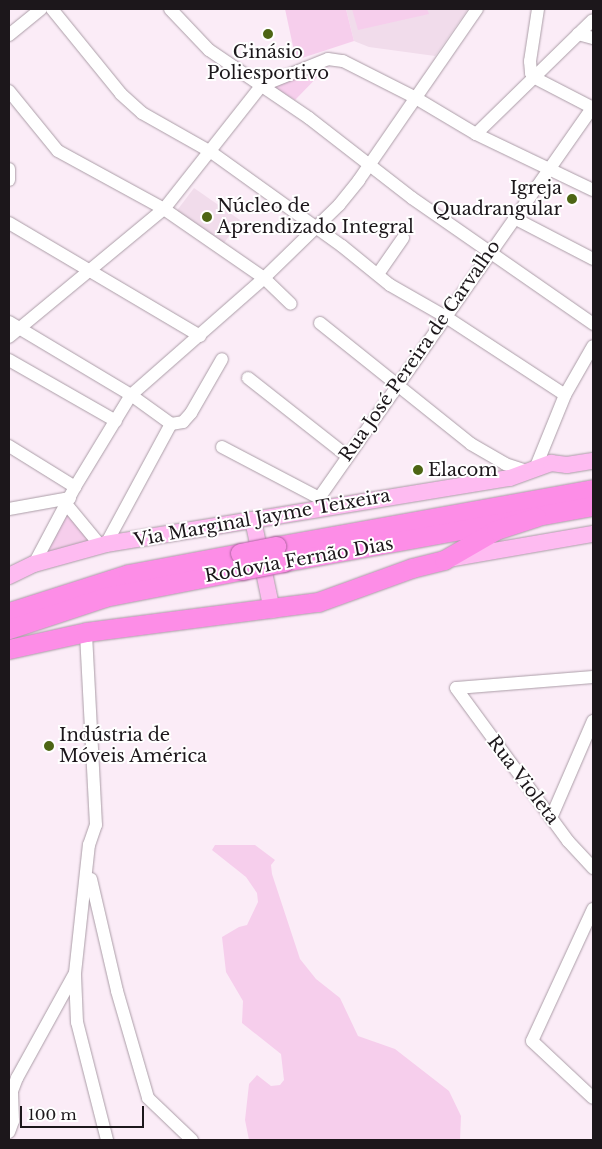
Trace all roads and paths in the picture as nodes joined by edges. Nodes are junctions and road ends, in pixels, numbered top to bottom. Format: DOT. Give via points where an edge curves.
graph roads {
  1 [pos="40,9"];
  2 [pos="52,9"];
  3 [pos="170,9"];
  4 [pos="477,9"];
  5 [pos="538,9"];
  6 [pos="593,20"];
  7 [pos="578,34"];
  8 [pos="9,35"];
  9 [pos="593,38"];
  10 [pos="535,78"];
  11 [pos="261,86"];
  12 [pos="9,91"];
  13 [pos="414,97"];
  14 [pos="593,107"];
  15 [pos="476,134"];
  16 [pos="211,152"];
  17 [pos="370,164"];
  18 [pos="550,167"];
  19 [pos="9,170"];
  20 [pos="9,180"];
  21 [pos="593,190"];
  22 [pos="164,209"];
  23 [pos="514,218"];
  24 [pos="9,222"];
  25 [pos="315,226"];
  26 [pos="403,238"];
  27 [pos="490,253"];
  28 [pos="593,259"];
  29 [pos="93,270"];
  30 [pos="378,274"];
  31 [pos="264,278"];
  32 [pos="292,304"];
  33 [pos="446,317"];
  34 [pos="320,324"];
  35 [pos="593,324"];
  36 [pos="14,325"];
  37 [pos="200,336"];
  38 [pos="9,337"];
  39 [pos="592,351"];
  40 [pos="222,359"];
  41 [pos="9,360"];
  42 [pos="252,381"];
  43 [pos="395,386"];
  44 [pos="131,395"];
  45 [pos="566,395"];
  46 [pos="116,421"];
  47 [pos="170,424"];
  48 [pos="9,446"];
  49 [pos="222,447"];
  50 [pos="346,455"];
  51 [pos="593,461"];
  52 [pos="528,472"];
  53 [pos="593,488"];
  54 [pos="71,497"];
  55 [pos="593,506"];
  56 [pos="9,509"];
  57 [pos="536,516"];
  58 [pos="253,520"];
  59 [pos="593,534"];
  60 [pos="103,545"];
  61 [pos="280,554"];
  62 [pos="444,560"];
  63 [pos="242,561"];
  64 [pos="34,564"];
  65 [pos="9,576"];
  66 [pos="272,610"];
  67 [pos="9,612"];
  68 [pos="9,629"];
  69 [pos="86,632"];
  70 [pos="9,649"];
  71 [pos="590,678"];
  72 [pos="593,721"];
  73 [pos="551,818"];
  74 [pos="88,864"];
  75 [pos="593,868"];
  76 [pos="593,909"];
  77 [pos="74,973"];
  78 [pos="592,1095"];
  79 [pos="9,1132"];
  80 [pos="107,1140"];
  81 [pos="192,1140"];
  1 -- 8 [label="street"];
  2 -- 16 [label="street" via="130,104 154,122"];
  3 -- 11 [label="street" via="210,50"];
  4 -- 13 [label="street"];
  5 -- 10 [label="street" via="530,61"];
  6 -- 7 [label="street"];
  7 -- 9 [label="street"];
  7 -- 10 [label="street"];
  10 -- 14 [label="street"];
  10 -- 15 [label="street"];
  11 -- 13 [label="street" via="331,58"];
  11 -- 16 [label="street"];
  11 -- 17 [label="street"];
  12 -- 22 [label="street" via="58,151"];
  13 -- 15 [label="street"];
  13 -- 17 [label="street"];
  14 -- 18 [label="street, Rua José Pereira de Carvalho"];
  15 -- 18 [label="street"];
  16 -- 22 [label="street"];
  16 -- 25 [label="street"];
  17 -- 25 [label="street" via="339,205"];
  17 -- 27 [label="street"];
  18 -- 21 [label="street"];
  18 -- 23 [label="street, Rua José Pereira de Carvalho"];
  19 -- 20 [label="street"];
  22 -- 29 [label="street"];
  22 -- 31 [label="street"];
  23 -- 27 [label="street, Rua José Pereira de Carvalho"];
  23 -- 28 [label="street"];
  24 -- 29 [label="street"];
  25 -- 30 [label="street"];
  25 -- 31 [label="street"];
  26 -- 30 [label="street"];
  27 -- 33 [label="street, Rua José Pereira de Carvalho"];
  27 -- 35 [label="street"];
  29 -- 36 [label="street"];
  29 -- 37 [label="street"];
  30 -- 33 [label="street" via="396,289"];
  31 -- 32 [label="street"];
  31 -- 37 [label="street"];
  33 -- 43 [label="street, Rua José Pereira de Carvalho"];
  33 -- 45 [label="street"];
  34 -- 43 [label="street"];
  36 -- 38 [label="street"];
  36 -- 44 [label="street"];
  37 -- 44 [label="street"];
  39 -- 45 [label="street"];
  40 -- 47 [label="street" via="192,413 183,422"];
  41 -- 46 [label="street"];
  42 -- 50 [label="street"];
  43 -- 50 [label="street, Rua José Pereira de Carvalho"];
  43 -- 52 [label="street" via="471,444 505,464"];
  44 -- 46 [label="street"];
  44 -- 47 [label="street"];
  45 -- 52 [label="street"];
  46 -- 54 [label="street"];
  47 -- 60 [label="street"];
  48 -- 54 [label="street"];
  49 -- 50 [label="street, Rua José Pereira de Carvalho" via="319,498"];
  51 -- 52 [label="main road, Via Marginal Jayme Teixeira" via="568,465 551,463"];
  52 -- 58 [label="main road, Via Marginal Jayme Teixeira"];
  53 -- 61 [label="highway, Rodovia Fernão Dias"];
  54 -- 56 [label="street"];
  54 -- 60 [label="street"];
  54 -- 64 [label="street"];
  55 -- 57 [label="highway, Rodovia Fernão Dias"];
  57 -- 61 [label="highway, Rodovia Fernão Dias"];
  57 -- 62 [label="highway" via="496,530"];
  58 -- 60 [label="main road, Via Marginal Jayme Teixeira"];
  58 -- 66 [label="main road"];
  59 -- 62 [label="main road"];
  60 -- 64 [label="main road, Via Marginal Jayme Teixeira"];
  61 -- 63 [label="highway, Rodovia Fernão Dias, bridge"];
  62 -- 66 [label="highway" via="412,568 318,602"];
  63 -- 67 [label="highway, Rodovia Fernão Dias" via="128,574"];
  63 -- 68 [label="highway, Rodovia Fernão Dias" via="105,597"];
  64 -- 65 [label="main road, Via Marginal Jayme Teixeira"];
  66 -- 69 [label="highway"];
  69 -- 70 [label="highway"];
  69 -- 74 [label="street" via="96,825 89,845"];
  71 -- 73 [label="street, Rua Violeta" via="456,688"];
  72 -- 73 [label="street"];
  73 -- 75 [label="street, Rua Violeta" via="581,858"];
  74 -- 77 [label="street"];
  74 -- 81 [label="street" via="95,906 148,1098"];
  76 -- 78 [label="street" via="532,1041"];
  77 -- 79 [label="street" via="17,1078 12,1091 13,1121"];
  77 -- 80 [label="street" via="77,1022"];
}
